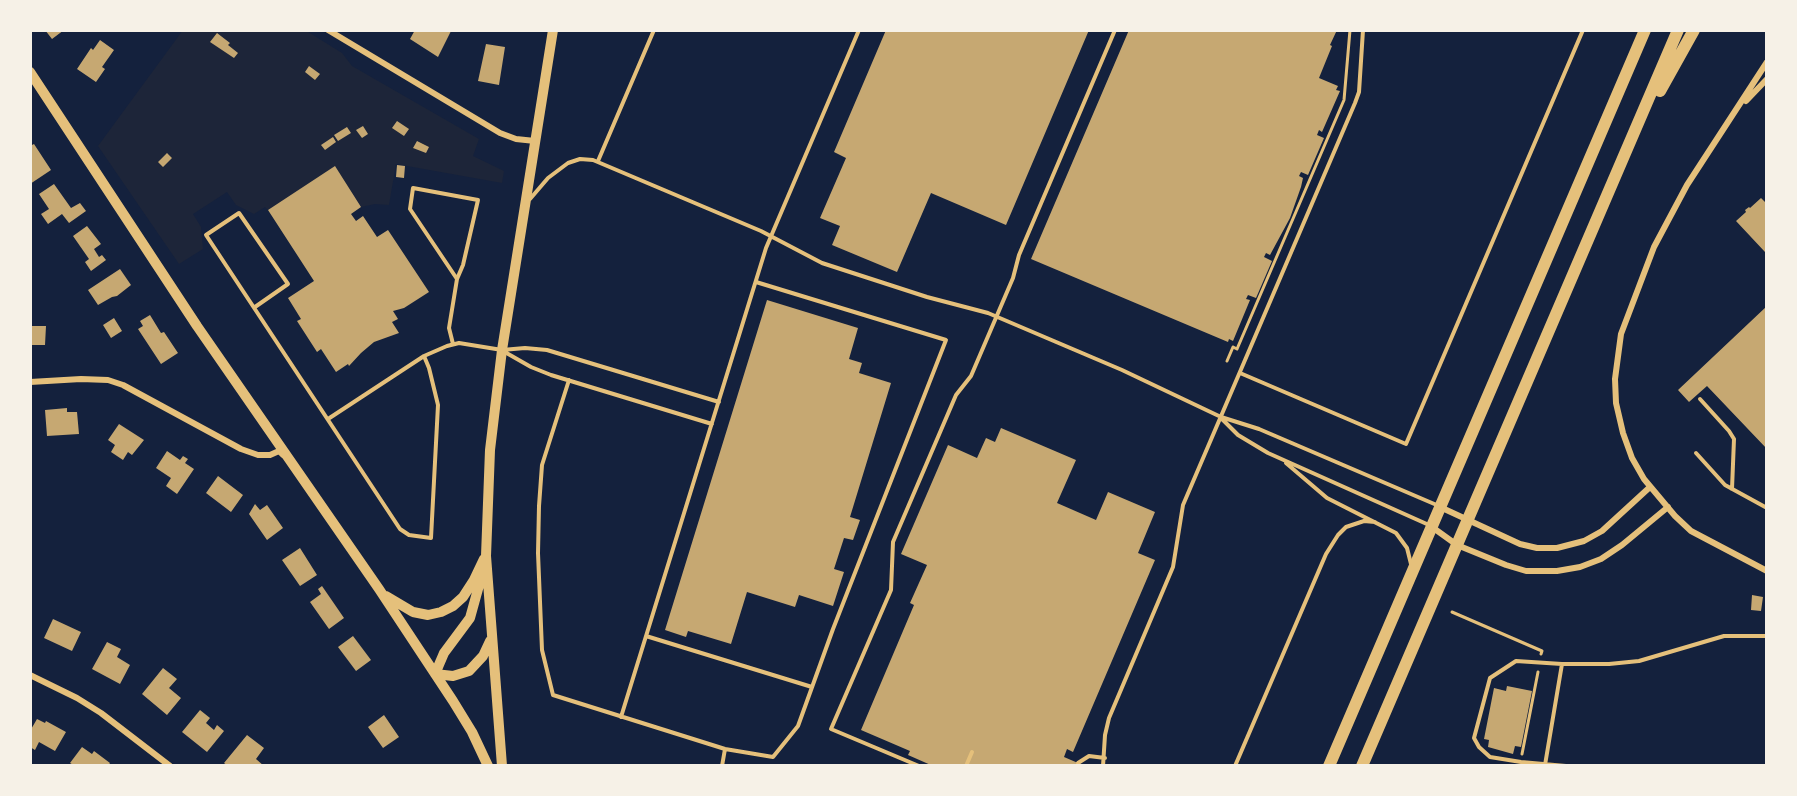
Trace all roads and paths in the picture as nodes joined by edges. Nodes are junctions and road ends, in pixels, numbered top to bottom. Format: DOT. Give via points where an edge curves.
graph roads {
  1 [pos="328,30"];
  2 [pos="553,30"];
  3 [pos="654,30"];
  4 [pos="859,30"];
  5 [pos="1115,30"];
  6 [pos="1350,30"];
  7 [pos="1364,30"];
  8 [pos="1583,30"];
  9 [pos="1645,30"];
  10 [pos="1678,30"];
  11 [pos="1694,30"];
  12 [pos="1767,62"];
  13 [pos="30,72"];
  14 [pos="1767,79"];
  15 [pos="1738,110"];
  16 [pos="535,141"];
  17 [pos="1629,147"];
  18 [pos="598,161"];
  19 [pos="526,205"];
  20 [pos="771,236"];
  21 [pos="457,279"];
  22 [pos="756,282"];
  23 [pos="255,307"];
  24 [pos="997,316"];
  25 [pos="453,344"];
  26 [pos="502,350"];
  27 [pos="424,356"];
  28 [pos="1227,361"];
  29 [pos="1240,373"];
  30 [pos="569,380"];
  31 [pos="30,382"];
  32 [pos="1700,399"];
  33 [pos="718,402"];
  34 [pos="1221,417"];
  35 [pos="328,419"];
  36 [pos="712,424"];
  37 [pos="1696,453"];
  38 [pos="1283,461"];
  39 [pos="300,476"];
  40 [pos="1650,487"];
  41 [pos="1732,489"];
  42 [pos="1440,507"];
  43 [pos="1668,507"];
  44 [pos="1767,508"];
  45 [pos="1468,520"];
  46 [pos="1375,522"];
  47 [pos="1431,526"];
  48 [pos="1457,545"];
  49 [pos="486,556"];
  50 [pos="1767,571"];
  51 [pos="1410,578"];
  52 [pos="379,589"];
  53 [pos="492,635"];
  54 [pos="646,636"];
  55 [pos="1767,636"];
  56 [pos="1562,664"];
  57 [pos="435,674"];
  58 [pos="30,675"];
  59 [pos="812,687"];
  60 [pos="621,717"];
  61 [pos="725,749"];
  62 [pos="972,752"];
  63 [pos="1104,758"];
  64 [pos="1078,763"];
  65 [pos="1545,765"];
  66 [pos="170,766"];
  67 [pos="488,766"];
  68 [pos="502,766"];
  69 [pos="722,766"];
  70 [pos="919,766"];
  71 [pos="966,766"];
  72 [pos="1103,766"];
  73 [pos="1235,766"];
  74 [pos="1329,766"];
  75 [pos="1362,766"];
  76 [pos="1566,766"];
  1 -- 16 [label="street" via="500,133"];
  2 -- 16 [label="main road"];
  3 -- 18 [label="lane"];
  4 -- 20 [label="lane"];
  5 -- 24 [label="lane"];
  6 -- 28 [label="path" via="1344,100 1237,349 1233,347"];
  7 -- 29 [label="lane" via="1355,103"];
  8 -- 29 [label="lane" via="1406,444"];
  9 -- 42 [label="main road"];
  10 -- 17 [label="main road"];
  11 -- 17 [label="main road"];
  12 -- 15 [label="street"];
  13 -- 39 [label="main road"];
  14 -- 15 [label="street"];
  15 -- 40 [label="street" via="1698,167 1669,218 1621,334 1615,379 1618,414 1628,451"];
  16 -- 19 [label="main road"];
  17 -- 45 [label="main road"];
  18 -- 19 [label="lane" via="584,158 568,163 548,178"];
  18 -- 20 [label="lane"];
  19 -- 26 [label="main road"];
  20 -- 22 [label="lane"];
  20 -- 24 [label="lane" via="832,266"];
  21 -- 21 [label="lane" via="478,200 413,188 410,209"];
  21 -- 25 [label="lane" via="449,328"];
  22 -- 33 [label="lane"];
  22 -- 59 [label="lane" via="946,340"];
  23 -- 23 [label="lane" via="288,284 239,213 206,236"];
  23 -- 35 [label="lane"];
  24 -- 34 [label="lane"];
  24 -- 70 [label="lane" via="971,376 956,394 893,542 891,590 831,729"];
  25 -- 26 [label="lane"];
  25 -- 27 [label="lane"];
  26 -- 30 [label="lane" via="531,367"];
  26 -- 33 [label="lane" via="547,350"];
  26 -- 49 [label="main road" via="490,450"];
  27 -- 35 [label="lane"];
  27 -- 35 [label="lane" via="438,405 431,538 409,535 400,529"];
  29 -- 34 [label="lane"];
  30 -- 36 [label="lane"];
  30 -- 60 [label="lane" via="542,465 538,553 542,650 553,695"];
  31 -- 39 [label="street" via="94,378 123,385 240,449 264,456 279,451"];
  32 -- 41 [label="lane" via="1734,439"];
  33 -- 36 [label="lane"];
  34 -- 38 [label="lane" via="1246,441"];
  34 -- 42 [label="lane" via="1266,432"];
  34 -- 63 [label="lane" via="1183,505 1171,573 1109,718"];
  36 -- 54 [label="lane"];
  37 -- 41 [label="lane"];
  38 -- 46 [label="lane" via="1327,498"];
  38 -- 47 [label="lane"];
  39 -- 52 [label="main road"];
  40 -- 43 [label="street"];
  40 -- 45 [label="street" via="1602,531 1566,547 1528,546"];
  41 -- 44 [label="lane"];
  42 -- 45 [label="street"];
  42 -- 47 [label="main road"];
  43 -- 48 [label="street" via="1612,552 1569,570 1526,571"];
  43 -- 50 [label="street" via="1698,536"];
  45 -- 48 [label="main road"];
  46 -- 51 [label="lane" via="1402,539 1411,561"];
  46 -- 73 [label="lane" via="1346,527 1326,554"];
  47 -- 48 [label="street"];
  47 -- 51 [label="main road"];
  48 -- 75 [label="main road"];
  49 -- 52 [label="main road" via="468,590 441,612 413,612"];
  49 -- 53 [label="main road"];
  49 -- 57 [label="main road" via="470,618 444,653"];
  51 -- 74 [label="main road"];
  52 -- 57 [label="main road"];
  53 -- 57 [label="main road" via="483,656 468,670 453,676"];
  53 -- 68 [label="main road"];
  54 -- 59 [label="lane"];
  54 -- 60 [label="lane"];
  55 -- 56 [label="lane" via="1724,636 1639,661"];
  56 -- 65 [label="lane"];
  56 -- 65 [label="lane" via="1516,661 1490,678 1474,738 1490,757"];
  57 -- 67 [label="main road" via="472,732"];
  58 -- 66 [label="street" via="101,713"];
  59 -- 61 [label="lane" via="798,726 773,757"];
  60 -- 61 [label="lane"];
  61 -- 69 [label="lane"];
  62 -- 71 [label="lane"];
  63 -- 64 [label="lane" via="1089,756"];
  63 -- 72 [label="lane"];
  65 -- 76 [label="lane"];
}
